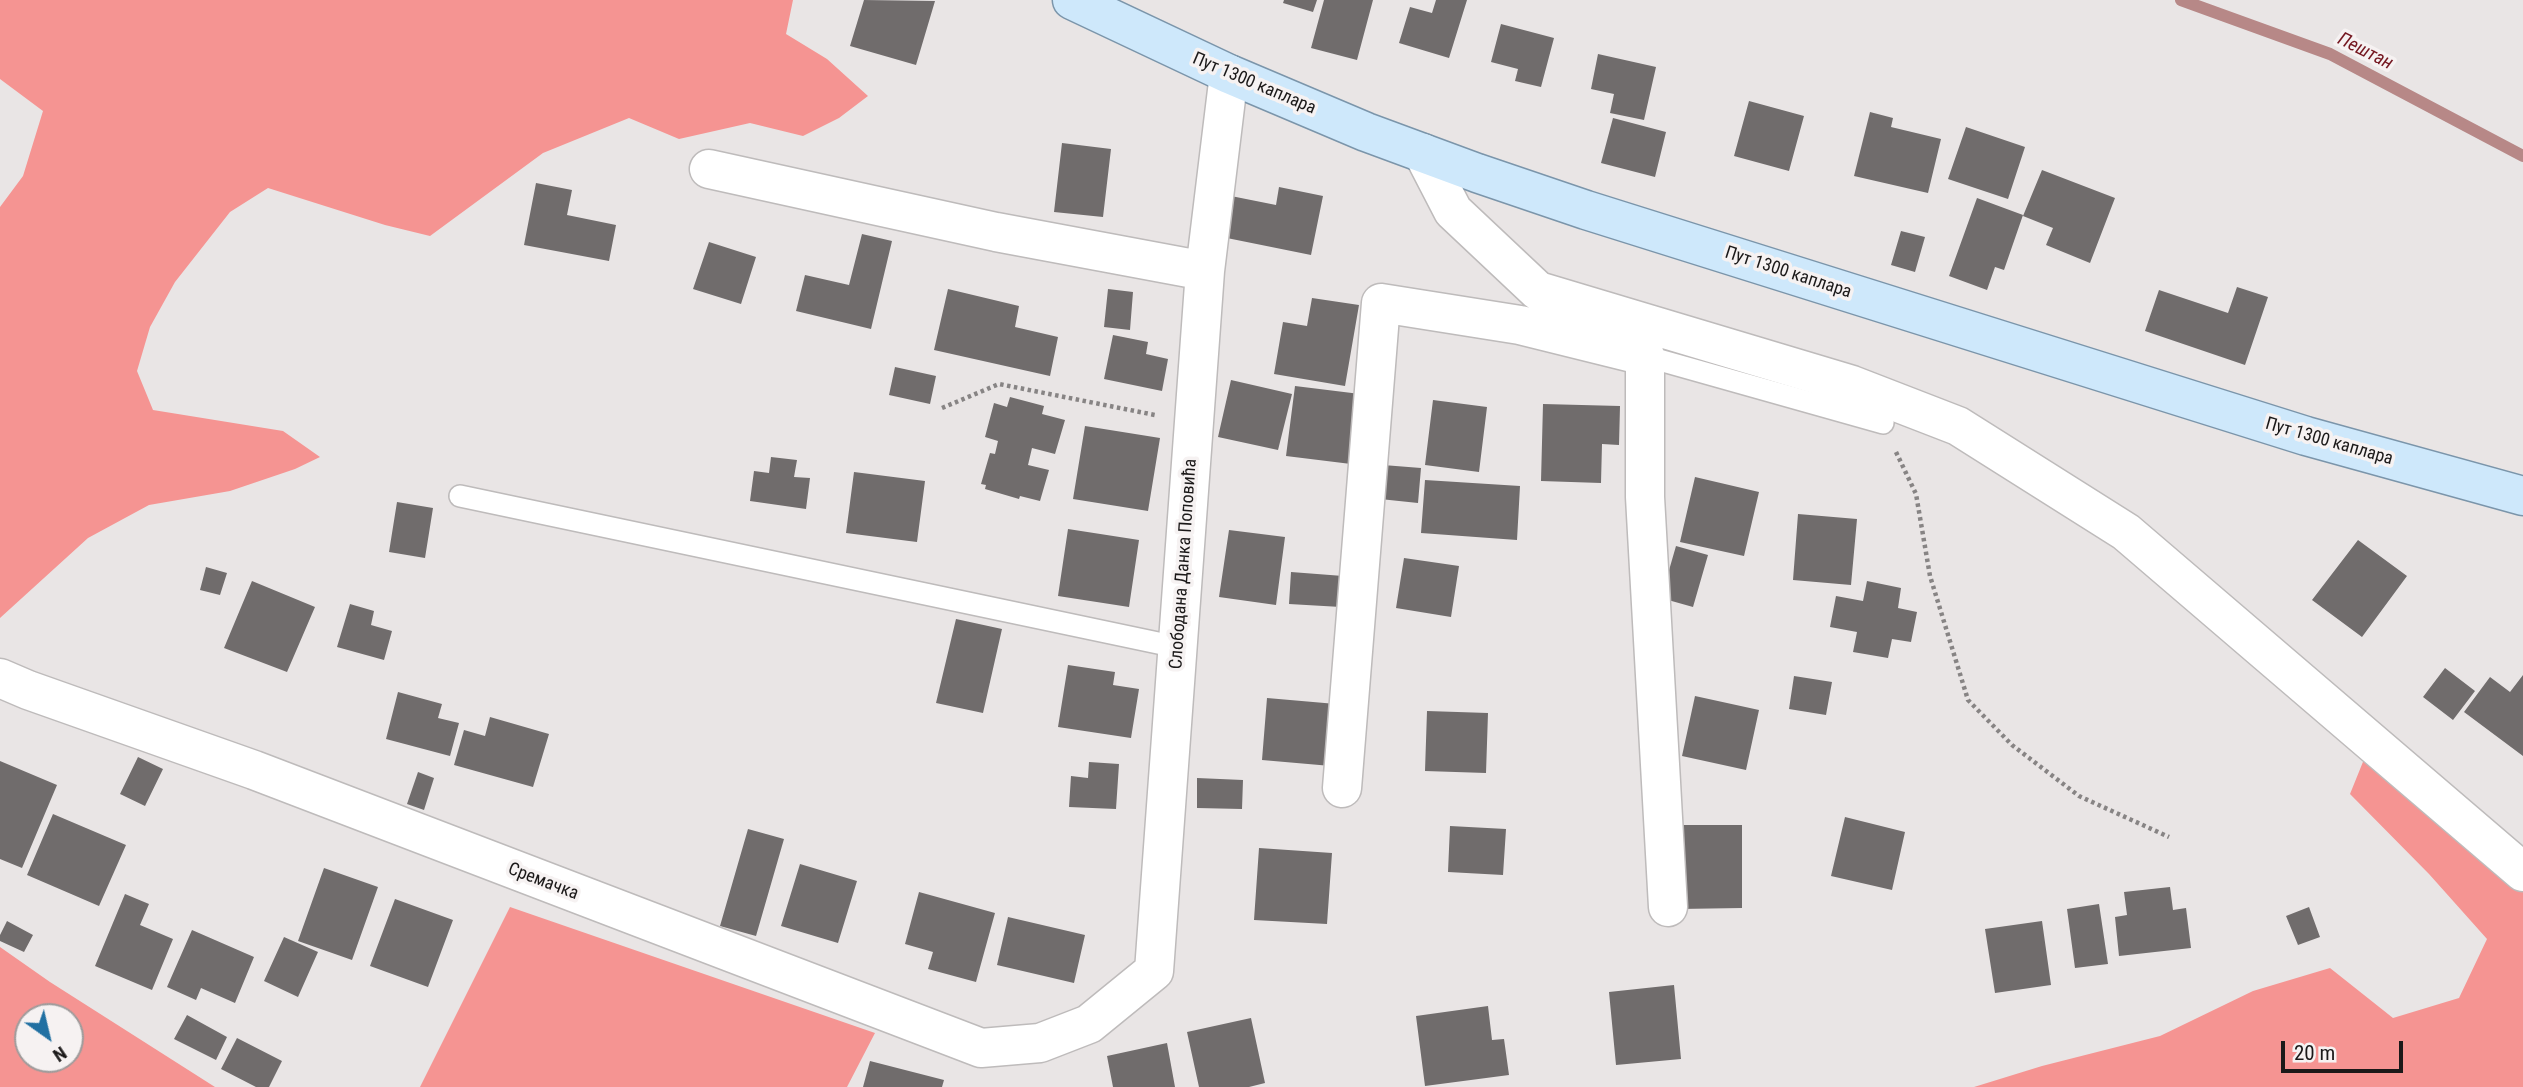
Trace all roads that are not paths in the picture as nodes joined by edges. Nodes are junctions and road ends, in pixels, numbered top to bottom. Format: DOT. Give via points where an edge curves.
graph roads {
  1 [pos="1072,0"];
  2 [pos="1229,74"];
  3 [pos="1423,153"];
  4 [pos="709,169"];
  5 [pos="1205,271"];
  6 [pos="1538,291"];
  7 [pos="1520,326"];
  8 [pos="1645,356"];
  9 [pos="1883,423"];
  10 [pos="460,496"];
  11 [pos="2523,496"];
  12 [pos="1177,647"];
  13 [pos="0,678"];
  14 [pos="1342,788"];
  15 [pos="2523,872"];
  16 [pos="1668,906"];
  17 [pos="1089,1024"];
  1 -- 2 [label="main road, Пут 1300 каплара"];
  2 -- 3 [label="main road, Пут 1300 каплара"];
  2 -- 5 [label="street, Слободана Данка Поповића"];
  3 -- 6 [label="street" via="1452,211"];
  3 -- 11 [label="main road, Пут 1300 каплара" via="1586,210 2246,418"];
  4 -- 5 [label="street" via="996,232"];
  5 -- 12 [label="street, Слободана Данка Поповића"];
  6 -- 7 [label="street"];
  6 -- 15 [label="street" via="1852,385 1958,426 2126,532"];
  7 -- 8 [label="street"];
  7 -- 14 [label="street" via="1381,303"];
  8 -- 9 [label="lane"];
  8 -- 16 [label="street" via="1645,497"];
  10 -- 12 [label="lane"];
  12 -- 17 [label="street, Слободана Данка Поповића" via="1154,971"];
  13 -- 17 [label="street, Сремачка" via="254,770 981,1048 1040,1043"];
}
